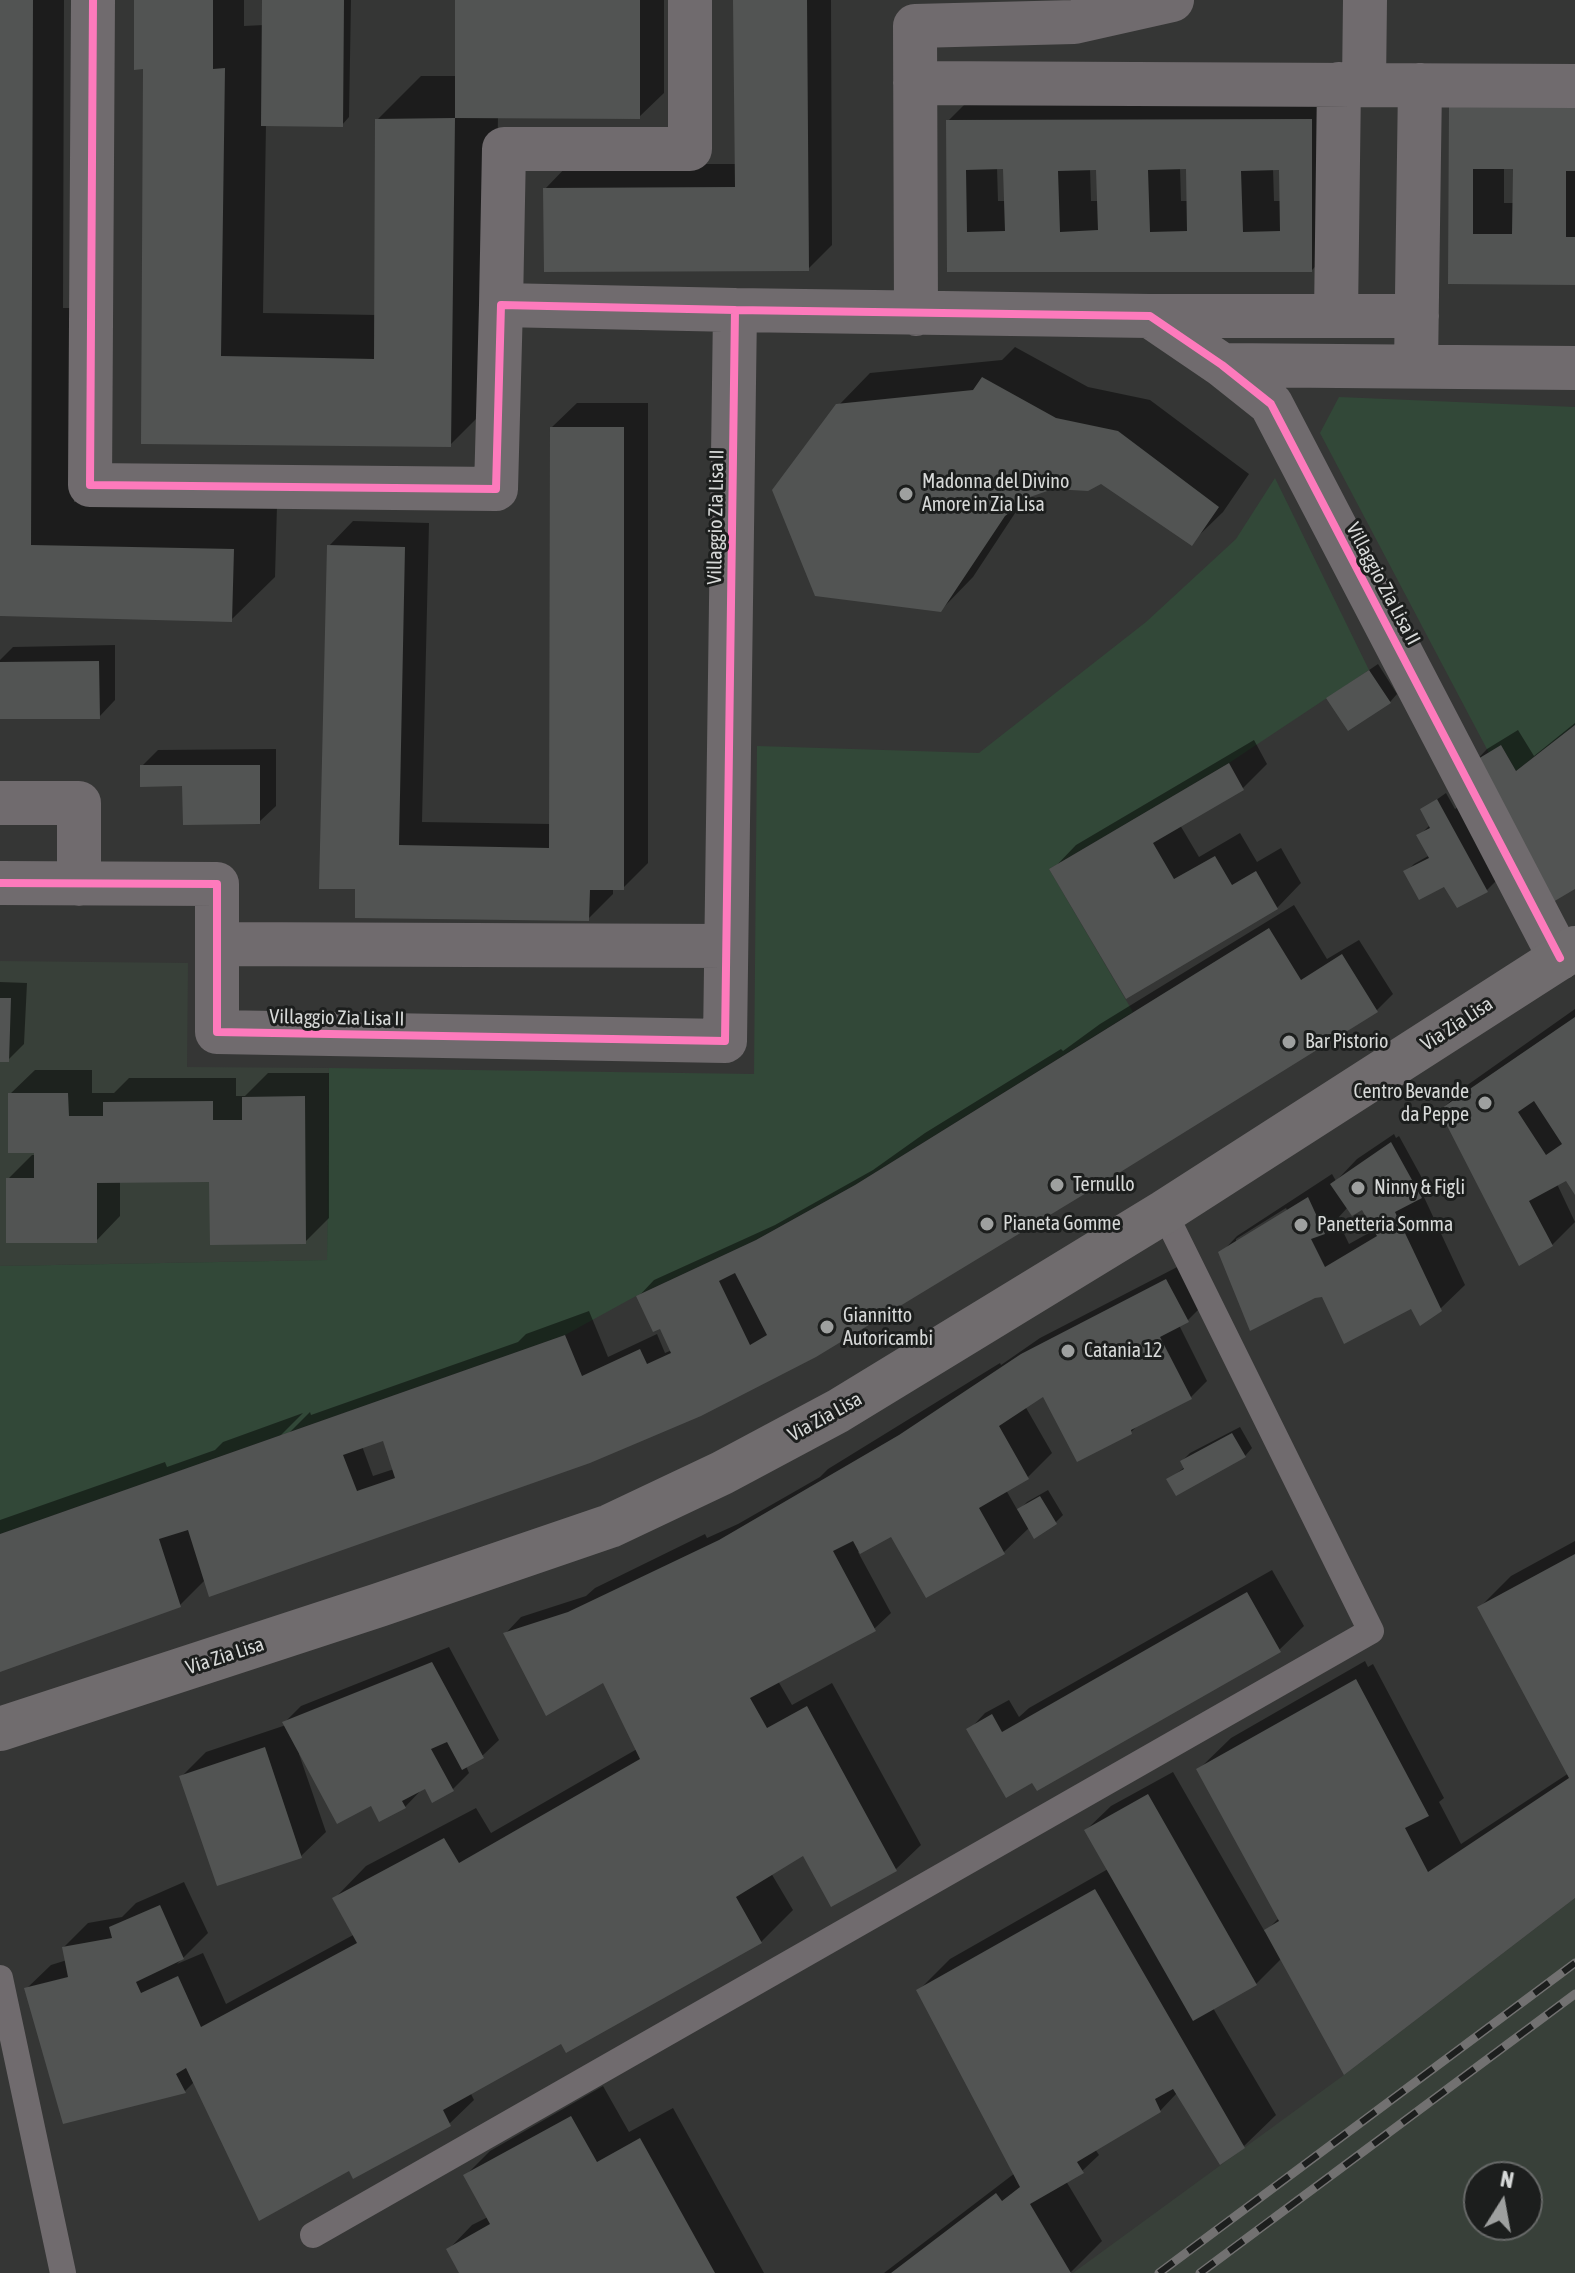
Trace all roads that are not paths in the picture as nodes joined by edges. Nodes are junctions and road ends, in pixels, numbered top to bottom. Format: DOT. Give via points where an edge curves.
graph roads {
  1 [pos="93,0"];
  2 [pos="690,0"];
  3 [pos="1172,0"];
  4 [pos="1365,0"];
  5 [pos="915,83"];
  6 [pos="1351,84"];
  7 [pos="1420,85"];
  8 [pos="1575,86"];
  9 [pos="501,305"];
  10 [pos="735,310"];
  11 [pos="916,314"];
  12 [pos="1150,316"];
  13 [pos="1336,316"];
  14 [pos="1417,316"];
  15 [pos="1222,365"];
  16 [pos="1416,366"];
  17 [pos="1575,368"];
  18 [pos="0,803"];
  19 [pos="0,883"];
  20 [pos="79,884"];
  21 [pos="217,944"];
  22 [pos="726,946"];
  23 [pos="1567,953"];
  24 [pos="1164,1212"];
  25 [pos="0,1729"];
  26 [pos="0,1978"];
  27 [pos="313,2235"];
  28 [pos="63,2273"];
  1 -- 9 [label="street" via="90,485 496,489"];
  2 -- 9 [label="street" via="690,149 504,149"];
  3 -- 5 [label="street" via="1074,22 915,26"];
  4 -- 6 [label="street"];
  5 -- 6 [label="street"];
  5 -- 11 [label="street"];
  6 -- 7 [label="street"];
  6 -- 13 [label="street"];
  7 -- 8 [label="street"];
  7 -- 14 [label="street"];
  9 -- 10 [label="street"];
  10 -- 11 [label="street"];
  10 -- 22 [label="street, Villaggio Zia Lisa II"];
  11 -- 12 [label="street"];
  12 -- 13 [label="street"];
  12 -- 15 [label="street, Villaggio Zia Lisa II"];
  13 -- 14 [label="street"];
  14 -- 16 [label="street"];
  15 -- 16 [label="street"];
  15 -- 23 [label="street, Villaggio Zia Lisa II" via="1271,404"];
  16 -- 17 [label="street"];
  18 -- 20 [label="street" via="79,803"];
  19 -- 20 [label="street, Villaggio Zia Lisa II"];
  20 -- 21 [label="street, Villaggio Zia Lisa II" via="217,884"];
  21 -- 22 [label="street"];
  21 -- 22 [label="street, Villaggio Zia Lisa II" via="217,1032 725,1041"];
  23 -- 24 [label="main road, Via Zia Lisa"];
  24 -- 25 [label="main road, Via Zia Lisa" via="838,1411 610,1526"];
  24 -- 27 [label="lane" via="1371,1631"];
  26 -- 28 [label="lane"];
}
